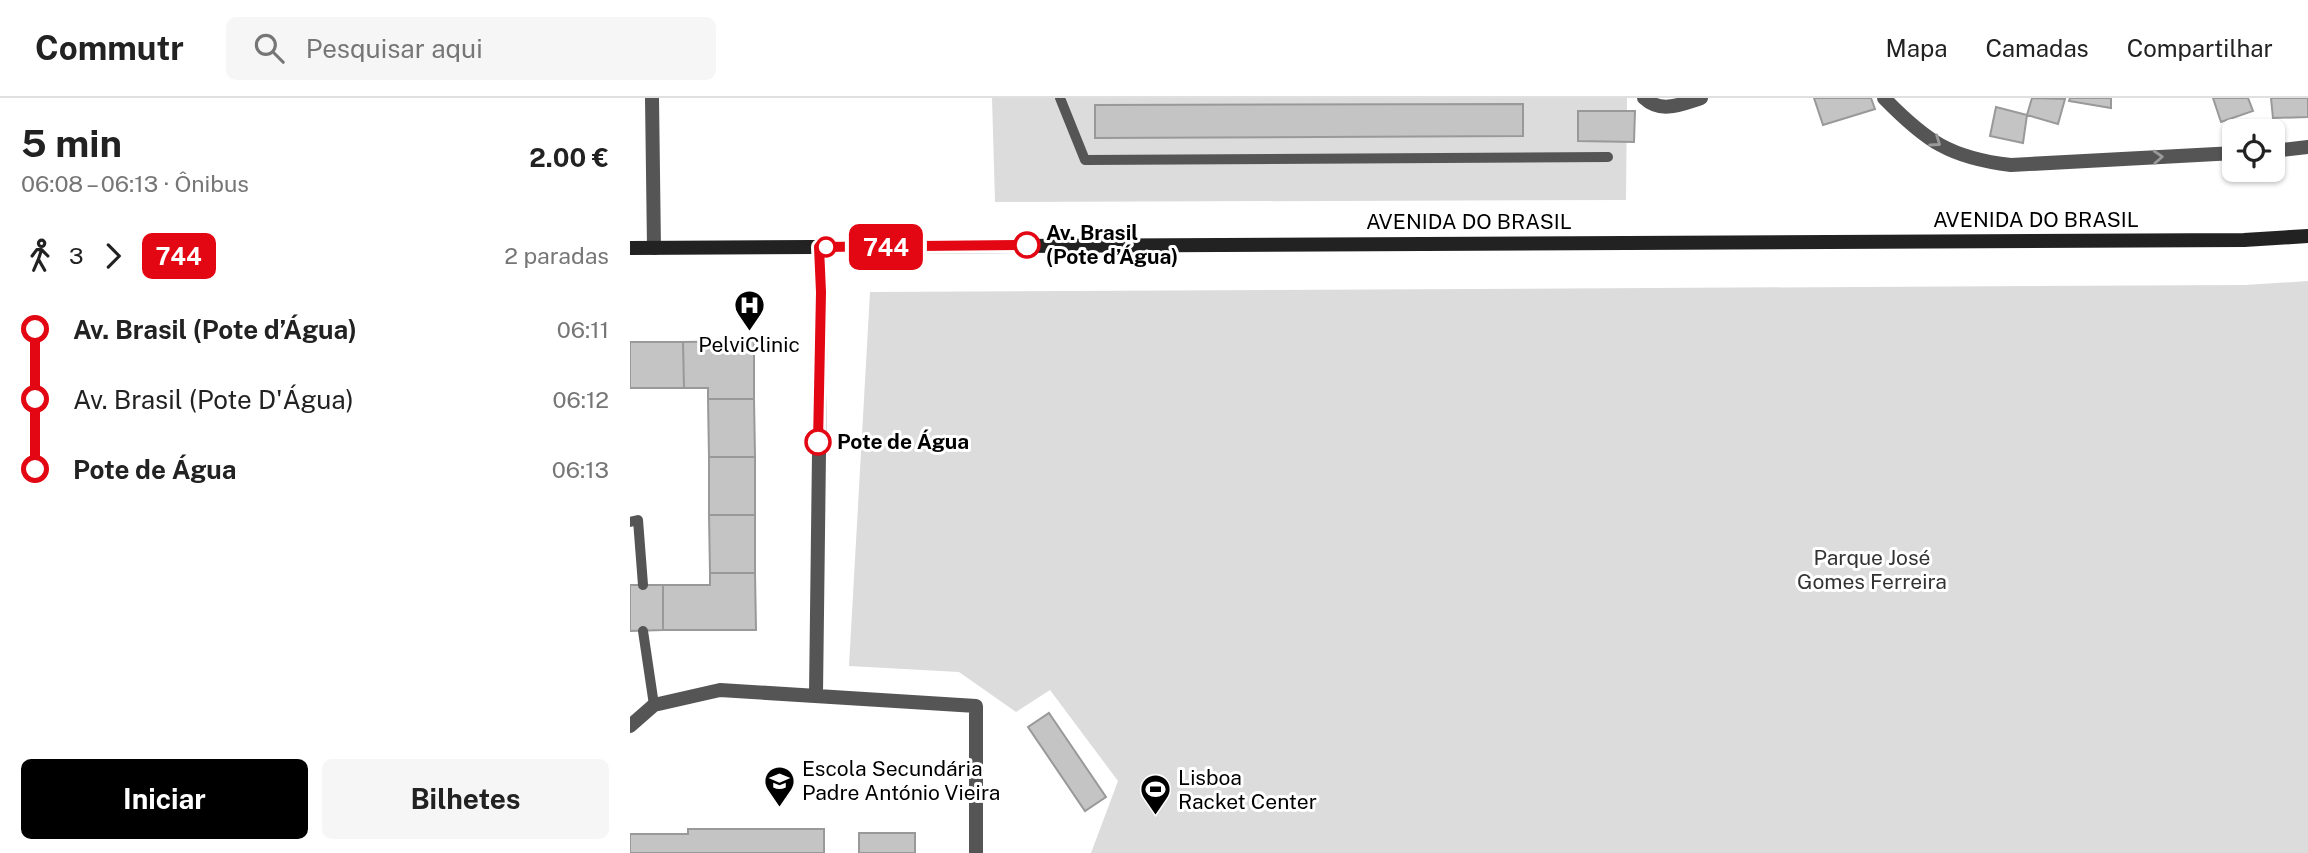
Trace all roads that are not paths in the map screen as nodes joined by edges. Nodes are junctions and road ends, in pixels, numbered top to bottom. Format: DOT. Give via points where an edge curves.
graph roads {
  1 [pos="652,98"];
  2 [pos="1060,98"];
  3 [pos="1644,98"];
  4 [pos="1701,98"];
  5 [pos="1884,98"];
  6 [pos="2308,147"];
  7 [pos="2285,150"];
  8 [pos="2222,154"];
  9 [pos="1608,157"];
  10 [pos="2308,236"];
  11 [pos="819,247"];
  12 [pos="630,248"];
  13 [pos="654,248"];
  14 [pos="630,522"];
  15 [pos="643,585"];
  16 [pos="643,631"];
  17 [pos="816,694"];
  18 [pos="654,705"];
  19 [pos="630,726"];
  20 [pos="976,853"];
  1 -- 13 [label="street"];
  2 -- 9 [label="lane" via="1085,160"];
  3 -- 4 [label="street" via="1670,107"];
  5 -- 8 [label="street, one-way" via="1949,152 1979,161 2011,165"];
  6 -- 7 [label="street"];
  10 -- 11 [label="main road, AVENIDA DO BRASIL"];
  11 -- 13 [label="main road, AVENIDA DO BRASIL"];
  11 -- 17 [label="street"];
  12 -- 13 [label="main road, AVENIDA DO BRASIL"];
  14 -- 15 [label="lane" via="638,520"];
  16 -- 18 [label="lane"];
  17 -- 18 [label="street" via="720,690"];
  17 -- 20 [label="street" via="976,706"];
  18 -- 19 [label="street"];
}
